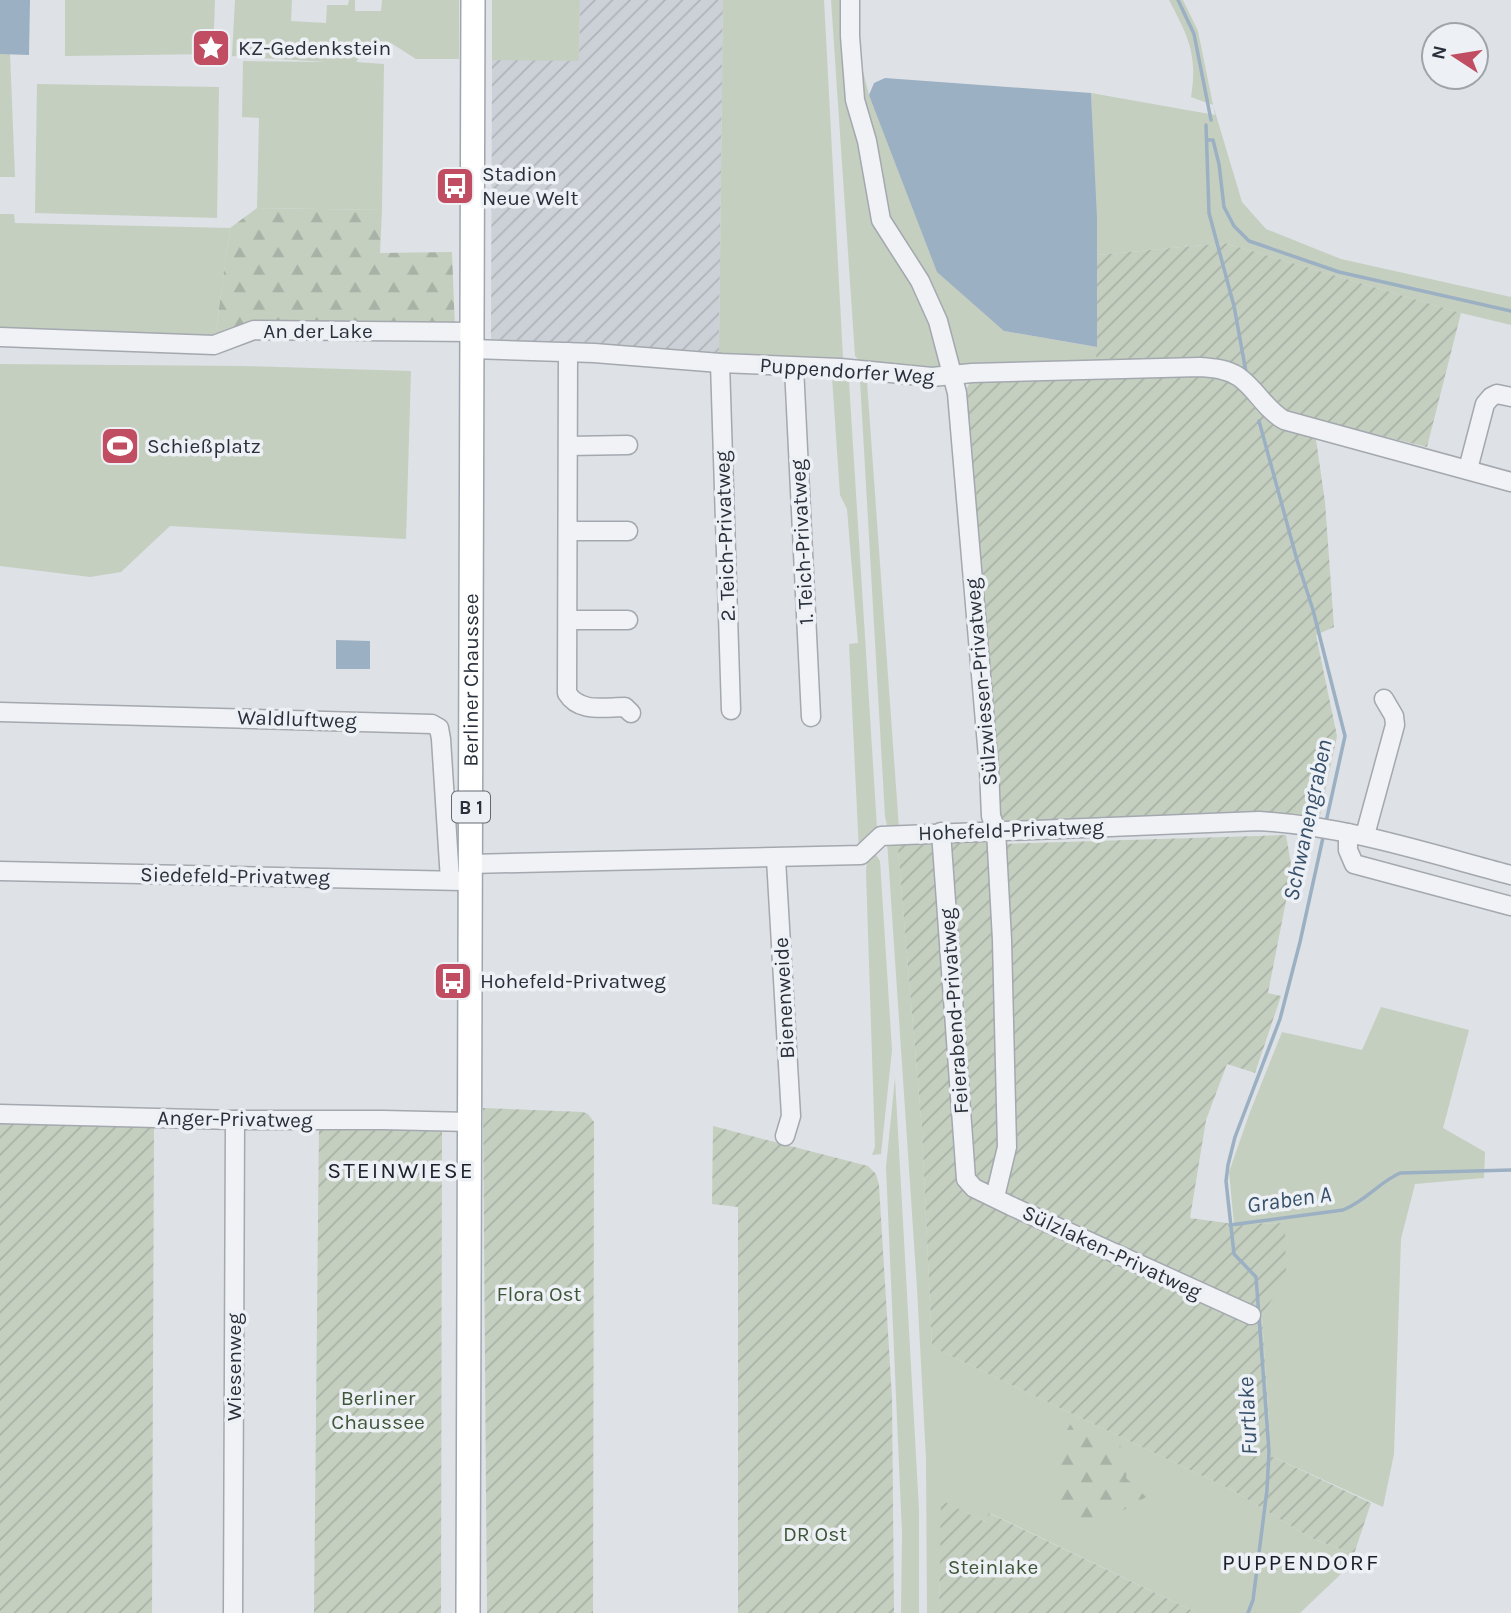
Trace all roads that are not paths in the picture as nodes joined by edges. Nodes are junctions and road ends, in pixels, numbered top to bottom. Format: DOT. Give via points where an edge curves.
graph roads {
  1 [pos="473,0"];
  2 [pos="850,0"];
  3 [pos="0,337"];
  4 [pos="472,341"];
  5 [pos="568,352"];
  6 [pos="720,363"];
  7 [pos="794,367"];
  8 [pos="952,376"];
  9 [pos="1511,397"];
  10 [pos="628,445"];
  11 [pos="568,446"];
  12 [pos="1468,469"];
  13 [pos="1511,482"];
  14 [pos="568,531"];
  15 [pos="628,531"];
  16 [pos="568,620"];
  17 [pos="628,620"];
  18 [pos="1384,699"];
  19 [pos="731,710"];
  20 [pos="0,712"];
  21 [pos="631,713"];
  22 [pos="811,717"];
  23 [pos="996,830"];
  24 [pos="941,832"];
  25 [pos="1350,833"];
  26 [pos="776,859"];
  27 [pos="0,871"];
  28 [pos="464,875"];
  29 [pos="1511,875"];
  30 [pos="1511,906"];
  31 [pos="0,1114"];
  32 [pos="235,1120"];
  33 [pos="470,1122"];
  34 [pos="785,1136"];
  35 [pos="974,1188"];
  36 [pos="995,1197"];
  37 [pos="1251,1315"];
  38 [pos="233,1613"];
  39 [pos="468,1613"];
  1 -- 4 [label="main road, Berliner Chaussee / B 1"];
  2 -- 8 [label="street, Sülzwiesen-Privatweg" via="855,100 881,220 920,281 938,321"];
  3 -- 4 [label="street, An der Lake" via="214,345 254,330"];
  4 -- 5 [label="street, Puppendorfer Weg"];
  4 -- 28 [label="main road, Berliner Chaussee / B 1"];
  5 -- 6 [label="street, Puppendorfer Weg"];
  5 -- 11 [label="street"];
  6 -- 7 [label="street, Puppendorfer Weg"];
  6 -- 19 [label="street, 2. Teich-Privatweg"];
  7 -- 8 [label="street, Puppendorfer Weg"];
  7 -- 22 [label="street, 1. Teich-Privatweg"];
  8 -- 12 [label="street, Puppendorfer Weg" via="1200,366 1222,369 1239,377 1284,420"];
  8 -- 23 [label="street, Sülzwiesen-Privatweg" via="961,437 991,816"];
  9 -- 12 [label="street" via="1497,394 1487,401"];
  10 -- 11 [label="street"];
  11 -- 14 [label="street"];
  12 -- 13 [label="street"];
  14 -- 15 [label="street"];
  14 -- 16 [label="street"];
  16 -- 17 [label="street"];
  16 -- 21 [label="street" via="567,693 572,702 582,707 625,707"];
  18 -- 25 [label="street" via="1395,726"];
  20 -- 28 [label="street, Waldluftweg" via="433,724 439,728"];
  23 -- 24 [label="street, Hohefeld-Privatweg"];
  23 -- 25 [label="street, Hohefeld-Privatweg" via="1259,821"];
  23 -- 36 [label="street, Sülzwiesen-Privatweg" via="1007,1147"];
  24 -- 26 [label="street, Hohefeld-Privatweg" via="881,836 862,855"];
  24 -- 35 [label="street, Feierabend-Privatweg" via="966,1178"];
  25 -- 29 [label="street, Hohefeld-Privatweg"];
  25 -- 30 [label="street" via="1348,850 1354,864"];
  26 -- 28 [label="street, Hohefeld-Privatweg"];
  26 -- 34 [label="street, Bienenweide" via="791,1116"];
  27 -- 28 [label="street, Siedefeld-Privatweg"];
  28 -- 33 [label="main road, Berliner Chaussee / B 1"];
  31 -- 32 [label="street, Anger-Privatweg"];
  32 -- 33 [label="street, Anger-Privatweg"];
  32 -- 38 [label="street, Wiesenweg"];
  33 -- 39 [label="main road, Berliner Chaussee / B 1"];
  35 -- 36 [label="street, Sülzlaken-Privatweg"];
  36 -- 37 [label="street, Sülzlaken-Privatweg"];
}
